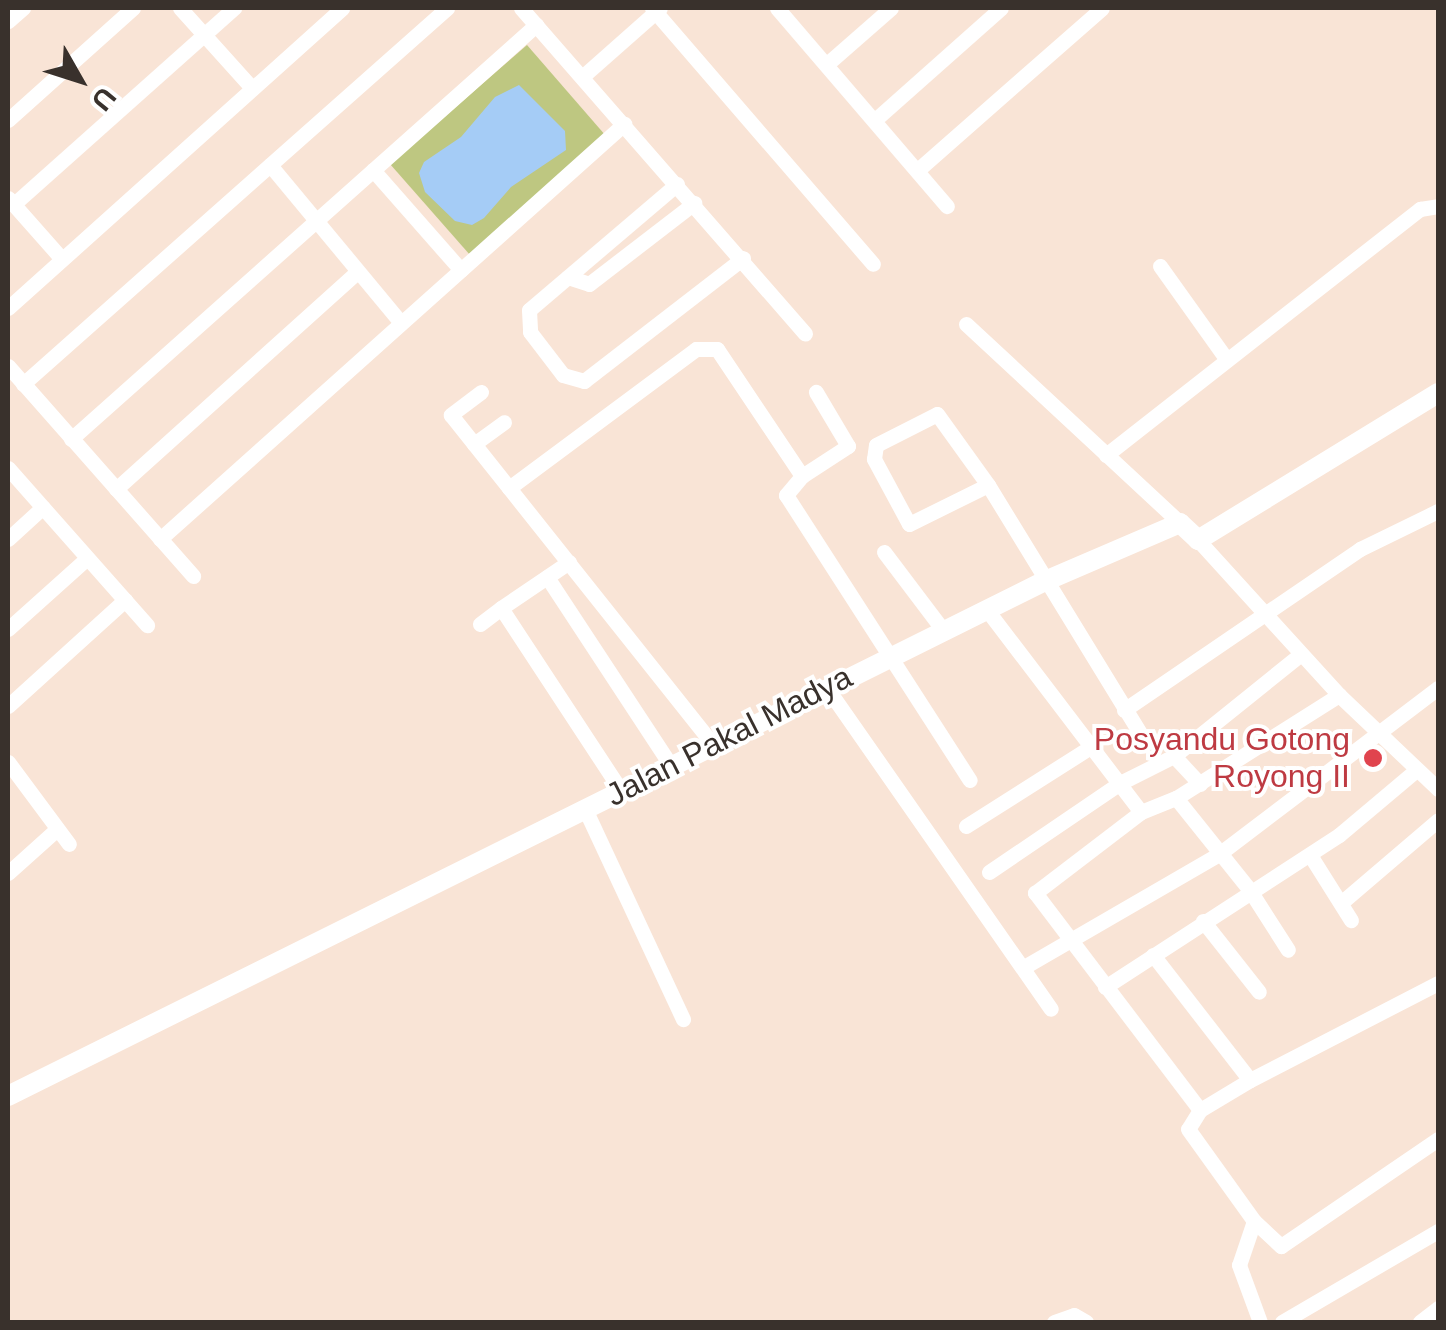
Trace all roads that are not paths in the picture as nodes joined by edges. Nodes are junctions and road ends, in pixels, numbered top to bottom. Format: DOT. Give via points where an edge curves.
graph roads {
  1 [pos="22,8"];
  2 [pos="133,8"];
  3 [pos="180,8"];
  4 [pos="234,8"];
  5 [pos="342,8"];
  6 [pos="447,8"];
  7 [pos="521,8"];
  8 [pos="777,8"];
  9 [pos="890,8"];
  10 [pos="1001,8"];
  11 [pos="1102,8"];
  12 [pos="655,9"];
  13 [pos="8,21"];
  14 [pos="536,25"];
  15 [pos="204,34"];
  16 [pos="827,64"];
  17 [pos="582,77"];
  18 [pos="252,88"];
  19 [pos="876,118"];
  20 [pos="8,120"];
  21 [pos="624,124"];
  22 [pos="270,165"];
  23 [pos="920,168"];
  24 [pos="373,170"];
  25 [pos="677,184"];
  26 [pos="10,201"];
  27 [pos="694,203"];
  28 [pos="947,206"];
  29 [pos="1438,206"];
  30 [pos="313,224"];
  31 [pos="742,258"];
  32 [pos="62,259"];
  33 [pos="872,264"];
  34 [pos="1160,266"];
  35 [pos="462,270"];
  36 [pos="356,273"];
  37 [pos="568,277"];
  38 [pos="8,308"];
  39 [pos="401,324"];
  40 [pos="966,324"];
  41 [pos="805,334"];
  42 [pos="1227,360"];
  43 [pos="8,366"];
  44 [pos="23,384"];
  45 [pos="481,392"];
  46 [pos="816,392"];
  47 [pos="1438,393"];
  48 [pos="504,422"];
  49 [pos="72,439"];
  50 [pos="474,444"];
  51 [pos="1106,455"];
  52 [pos="8,468"];
  53 [pos="802,476"];
  54 [pos="988,485"];
  55 [pos="509,488"];
  56 [pos="116,489"];
  57 [pos="42,508"];
  58 [pos="1438,510"];
  59 [pos="1180,522"];
  60 [pos="8,539"];
  61 [pos="160,539"];
  62 [pos="1198,540"];
  63 [pos="884,552"];
  64 [pos="87,558"];
  65 [pos="569,562"];
  66 [pos="193,576"];
  67 [pos="547,577"];
  68 [pos="1042,582"];
  69 [pos="125,600"];
  70 [pos="501,608"];
  71 [pos="987,610"];
  72 [pos="1263,614"];
  73 [pos="480,624"];
  74 [pos="147,625"];
  75 [pos="8,629"];
  76 [pos="942,630"];
  77 [pos="892,654"];
  78 [pos="1301,654"];
  79 [pos="827,688"];
  80 [pos="1438,688"];
  81 [pos="1340,695"];
  82 [pos="8,706"];
  83 [pos="1124,710"];
  84 [pos="1376,731"];
  85 [pos="1143,738"];
  86 [pos="712,743"];
  87 [pos="1095,744"];
  88 [pos="1174,756"];
  89 [pos="8,762"];
  90 [pos="670,764"];
  91 [pos="1416,770"];
  92 [pos="970,780"];
  93 [pos="22,781"];
  94 [pos="1120,783"];
  95 [pos="1200,784"];
  96 [pos="620,789"];
  97 [pos="1438,790"];
  98 [pos="8,794"];
  99 [pos="1176,798"];
  100 [pos="585,809"];
  101 [pos="1141,812"];
  102 [pos="1438,820"];
  103 [pos="966,826"];
  104 [pos="57,829"];
  105 [pos="69,844"];
  106 [pos="1219,854"];
  107 [pos="1310,855"];
  108 [pos="989,872"];
  109 [pos="8,873"];
  110 [pos="1250,889"];
  111 [pos="1342,902"];
  112 [pos="1203,920"];
  113 [pos="1351,920"];
  114 [pos="1067,939"];
  115 [pos="1288,950"];
  116 [pos="1153,955"];
  117 [pos="1024,967"];
  118 [pos="1438,983"];
  119 [pos="1105,987"];
  120 [pos="1259,992"];
  121 [pos="1051,1010"];
  122 [pos="683,1019"];
  123 [pos="1250,1080"];
  124 [pos="8,1096"];
  125 [pos="1200,1110"];
  126 [pos="1438,1139"];
  127 [pos="1254,1221"];
  128 [pos="1438,1231"];
  129 [pos="1438,1308"];
  130 [pos="1054,1322"];
  131 [pos="1086,1322"];
  132 [pos="1260,1322"];
  133 [pos="1282,1322"];
  134 [pos="1420,1322"];
  1 -- 13 [label="street"];
  2 -- 20 [label="street"];
  3 -- 15 [label="street"];
  4 -- 15 [label="street"];
  5 -- 18 [label="street"];
  6 -- 22 [label="street"];
  7 -- 14 [label="street"];
  8 -- 16 [label="street"];
  9 -- 16 [label="street"];
  10 -- 19 [label="street"];
  11 -- 23 [label="street"];
  12 -- 17 [label="street"];
  12 -- 33 [label="street"];
  14 -- 17 [label="street"];
  14 -- 24 [label="street"];
  15 -- 18 [label="street"];
  15 -- 26 [label="street"];
  16 -- 19 [label="street"];
  17 -- 21 [label="street"];
  18 -- 32 [label="street"];
  19 -- 23 [label="street"];
  21 -- 25 [label="street"];
  21 -- 35 [label="street"];
  22 -- 30 [label="street"];
  22 -- 44 [label="street"];
  23 -- 28 [label="street"];
  24 -- 30 [label="street"];
  24 -- 35 [label="street"];
  25 -- 27 [label="street"];
  25 -- 37 [label="street"];
  26 -- 32 [label="street"];
  27 -- 31 [label="street"];
  27 -- 37 [label="street" via="589,284"];
  29 -- 42 [label="street" via="1420,209"];
  30 -- 36 [label="street"];
  30 -- 49 [label="street"];
  31 -- 37 [label="street" via="584,381 563,375 525,321"];
  31 -- 41 [label="street"];
  32 -- 38 [label="street"];
  34 -- 42 [label="street"];
  35 -- 39 [label="street"];
  36 -- 39 [label="street"];
  36 -- 56 [label="street"];
  39 -- 61 [label="street"];
  40 -- 51 [label="street"];
  42 -- 51 [label="street"];
  43 -- 44 [label="street"];
  44 -- 49 [label="street"];
  45 -- 50 [label="street" via="451,415"];
  46 -- 53 [label="street" via="848,445"];
  47 -- 62 [label="street"];
  48 -- 50 [label="street"];
  49 -- 56 [label="street"];
  50 -- 55 [label="street"];
  51 -- 59 [label="street"];
  52 -- 57 [label="street"];
  53 -- 55 [label="street" via="717,349 706,347"];
  53 -- 77 [label="street" via="786,495"];
  54 -- 54 [label="street" via="909,524 874,459 876,446 935,412"];
  54 -- 68 [label="street"];
  55 -- 65 [label="street"];
  56 -- 61 [label="street"];
  57 -- 60 [label="street"];
  57 -- 64 [label="street"];
  58 -- 72 [label="street" via="1360,548"];
  59 -- 62 [label="street"];
  59 -- 68 [label="street, Jalan Pakal Madya"];
  61 -- 66 [label="street"];
  62 -- 72 [label="street"];
  63 -- 76 [label="street"];
  64 -- 69 [label="street"];
  64 -- 75 [label="street"];
  65 -- 67 [label="street"];
  65 -- 86 [label="street"];
  67 -- 70 [label="street"];
  67 -- 90 [label="street"];
  68 -- 71 [label="street, Jalan Pakal Madya"];
  68 -- 83 [label="street"];
  69 -- 74 [label="street"];
  69 -- 82 [label="street"];
  70 -- 73 [label="street"];
  70 -- 96 [label="street"];
  71 -- 76 [label="street, Jalan Pakal Madya"];
  71 -- 87 [label="street"];
  72 -- 78 [label="street"];
  72 -- 83 [label="street"];
  76 -- 77 [label="street, Jalan Pakal Madya"];
  77 -- 79 [label="street, Jalan Pakal Madya"];
  77 -- 92 [label="street"];
  78 -- 81 [label="street"];
  78 -- 88 [label="street"];
  79 -- 86 [label="street, Jalan Pakal Madya"];
  79 -- 117 [label="street"];
  80 -- 84 [label="street"];
  81 -- 84 [label="street"];
  81 -- 95 [label="street"];
  83 -- 85 [label="street"];
  84 -- 91 [label="street"];
  84 -- 106 [label="street"];
  86 -- 90 [label="street, Jalan Pakal Madya"];
  87 -- 94 [label="street"];
  87 -- 103 [label="street"];
  88 -- 94 [label="street"];
  88 -- 95 [label="street"];
  89 -- 93 [label="street"];
  90 -- 96 [label="street, Jalan Pakal Madya"];
  91 -- 97 [label="street"];
  91 -- 107 [label="street"];
  93 -- 98 [label="street"];
  93 -- 104 [label="street"];
  94 -- 101 [label="street"];
  94 -- 108 [label="street"];
  95 -- 99 [label="street"];
  96 -- 100 [label="street, Jalan Pakal Madya"];
  99 -- 101 [label="street"];
  99 -- 106 [label="street"];
  100 -- 122 [label="street"];
  100 -- 124 [label="street, Jalan Pakal Madya"];
  101 -- 114 [label="street" via="1038,890 1038,903"];
  102 -- 111 [label="street"];
  104 -- 105 [label="street"];
  104 -- 109 [label="street"];
  106 -- 110 [label="street"];
  106 -- 114 [label="street"];
  107 -- 110 [label="street"];
  107 -- 111 [label="street"];
  110 -- 112 [label="street"];
  110 -- 115 [label="street"];
  111 -- 113 [label="street"];
  112 -- 116 [label="street"];
  112 -- 120 [label="street"];
  114 -- 117 [label="street"];
  114 -- 119 [label="street"];
  116 -- 119 [label="street"];
  116 -- 123 [label="street"];
  117 -- 121 [label="street"];
  118 -- 123 [label="street"];
  119 -- 125 [label="street"];
  123 -- 125 [label="street"];
  125 -- 127 [label="street" via="1190,1136"];
  126 -- 127 [label="street" via="1283,1246"];
  127 -- 132 [label="street" via="1240,1265"];
  128 -- 133 [label="street"];
  129 -- 134 [label="street"];
  130 -- 131 [label="street" via="1074,1315"];
}
